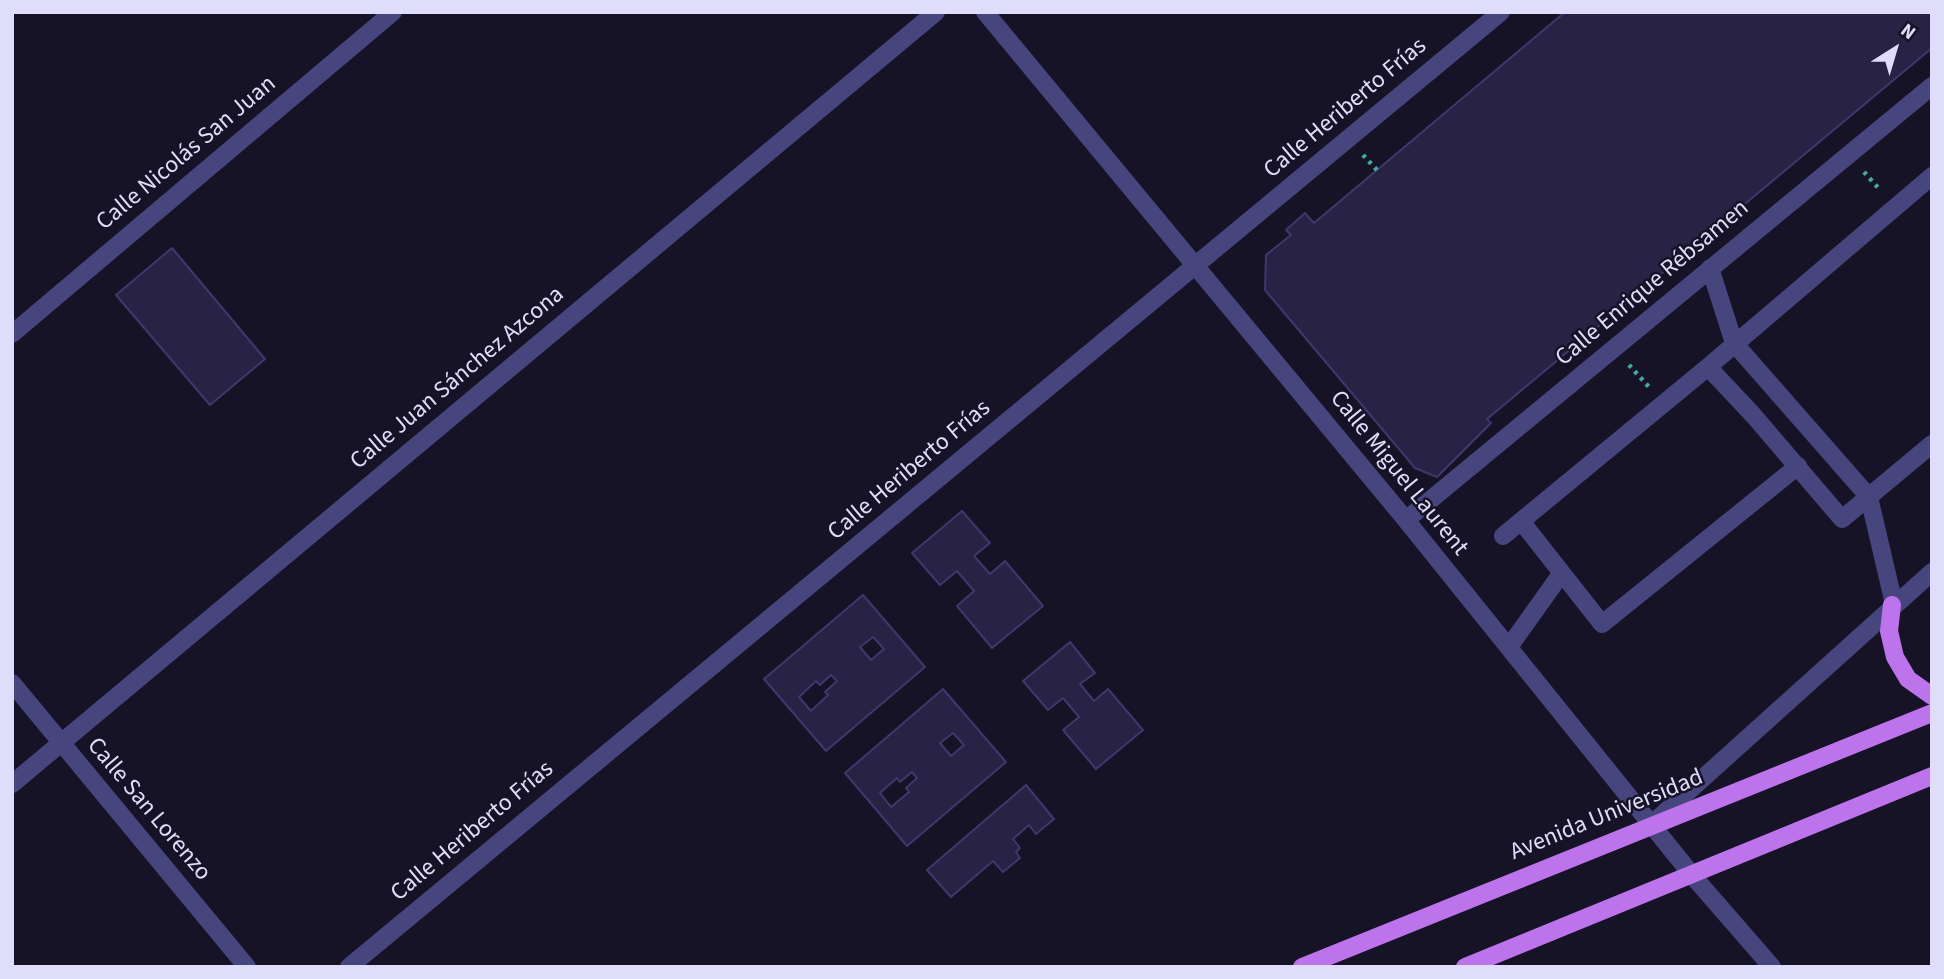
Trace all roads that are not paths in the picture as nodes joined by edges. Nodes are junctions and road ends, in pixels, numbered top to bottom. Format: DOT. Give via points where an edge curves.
graph roads {
  1 [pos="393,12"];
  2 [pos="936,12"];
  3 [pos="985,12"];
  4 [pos="1501,12"];
  5 [pos="1932,86"];
  6 [pos="1932,176"];
  7 [pos="1195,266"];
  8 [pos="1710,268"];
  9 [pos="12,334"];
  10 [pos="1734,344"];
  11 [pos="1708,367"];
  12 [pos="1932,444"];
  13 [pos="1798,466"];
  14 [pos="1869,496"];
  15 [pos="1406,520"];
  16 [pos="1521,521"];
  17 [pos="1503,536"];
  18 [pos="1932,572"];
  19 [pos="1561,574"];
  20 [pos="1893,605"];
  21 [pos="1509,647"];
  22 [pos="12,683"];
  23 [pos="1932,696"];
  24 [pos="1932,713"];
  25 [pos="61,743"];
  26 [pos="1932,776"];
  27 [pos="12,784"];
  28 [pos="1653,824"];
  29 [pos="1692,876"];
  30 [pos="247,967"];
  31 [pos="349,967"];
  32 [pos="1302,967"];
  33 [pos="1465,967"];
  34 [pos="1772,967"];
  1 -- 9 [label="street, Calle Nicolás San Juan"];
  2 -- 25 [label="street, Calle Juan Sánchez Azcona"];
  3 -- 7 [label="street, Calle Miguel Laurent"];
  4 -- 7 [label="street, Calle Heriberto Frías"];
  5 -- 8 [label="street, Calle Enrique Rébsamen"];
  6 -- 10 [label="street"];
  7 -- 15 [label="street, Calle Miguel Laurent"];
  7 -- 31 [label="street, Calle Heriberto Frías"];
  8 -- 10 [label="street"];
  8 -- 15 [label="street, Calle Enrique Rébsamen"];
  10 -- 11 [label="street"];
  10 -- 14 [label="street"];
  11 -- 13 [label="street"];
  11 -- 16 [label="street"];
  12 -- 14 [label="street"];
  13 -- 14 [label="street" via="1842,519"];
  13 -- 19 [label="street" via="1602,624"];
  14 -- 20 [label="street"];
  15 -- 21 [label="street, Calle Miguel Laurent"];
  16 -- 17 [label="street"];
  16 -- 19 [label="street"];
  18 -- 20 [label="street"];
  19 -- 21 [label="street"];
  20 -- 23 [label="main road" via="1889,631 1895,657 1908,679"];
  20 -- 28 [label="street"];
  21 -- 28 [label="street, Calle Miguel Laurent"];
  22 -- 25 [label="street, Calle San Lorenzo"];
  24 -- 28 [label="main road, Avenida Universidad"];
  25 -- 27 [label="street, Calle Juan Sánchez Azcona"];
  25 -- 30 [label="street, Calle San Lorenzo"];
  26 -- 29 [label="main road"];
  28 -- 29 [label="street, Calle Miguel Laurent"];
  28 -- 32 [label="main road, Avenida Universidad"];
  29 -- 33 [label="main road"];
  29 -- 34 [label="street, Calle Miguel Laurent"];
}
